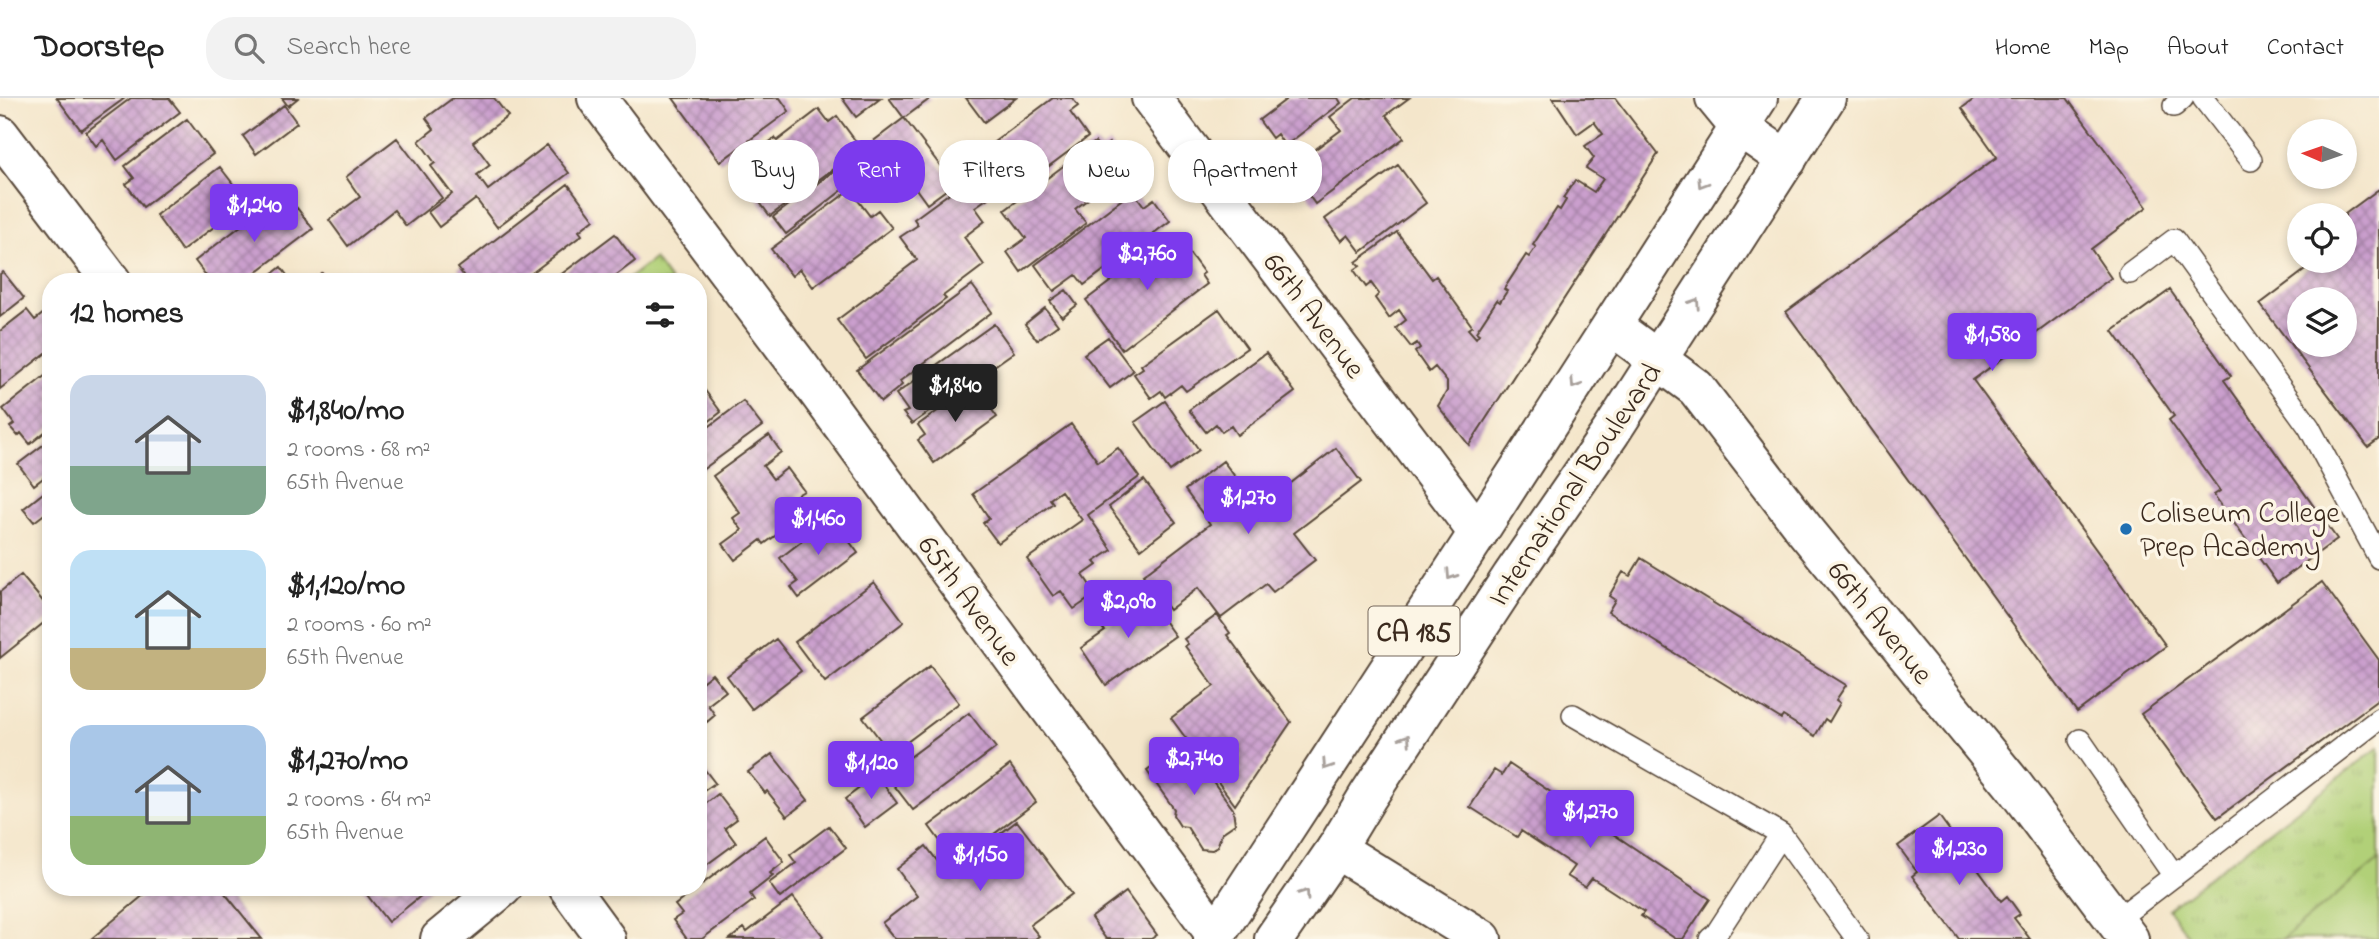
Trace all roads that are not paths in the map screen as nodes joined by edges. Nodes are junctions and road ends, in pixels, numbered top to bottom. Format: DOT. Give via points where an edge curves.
graph roads {
  1 [pos="597,98"];
  2 [pos="1151,98"];
  3 [pos="1826,98"];
  4 [pos="2203,98"];
  5 [pos="1737,107"];
  6 [pos="0,135"];
  7 [pos="1787,160"];
  8 [pos="2251,160"];
  9 [pos="13,178"];
  10 [pos="103,273"];
  11 [pos="2130,273"];
  12 [pos="1612,326"];
  13 [pos="1657,360"];
  14 [pos="1478,533"];
  15 [pos="2379,558"];
  16 [pos="1573,715"];
  17 [pos="2379,719"];
  18 [pos="2080,740"];
  19 [pos="1781,834"];
  20 [pos="1336,849"];
  21 [pos="2174,876"];
  22 [pos="492,896"];
  23 [pos="575,896"];
  24 [pos="2122,930"];
  25 [pos="1215,937"];
  26 [pos="440,939"];
  27 [pos="606,939"];
  28 [pos="1274,939"];
  29 [pos="1482,939"];
  30 [pos="1710,939"];
  31 [pos="1857,939"];
  1 -- 25 [label="street, 65th Avenue" via="807,377"];
  2 -- 14 [label="street, 66th Avenue"];
  3 -- 7 [label="street, International Boulevard / CA 185"];
  4 -- 8 [label="lane"];
  5 -- 7 [label="street"];
  5 -- 12 [label="street, International Boulevard / CA 185, one-way"];
  6 -- 9 [label="street"];
  13 -- 7 [label="street, International Boulevard / CA 185, one-way"];
  9 -- 10 [label="street"];
  11 -- 15 [label="lane" via="2174,240 2309,427"];
  12 -- 13 [label="street, 66th Avenue"];
  12 -- 14 [label="street, International Boulevard / CA 185, one-way"];
  20 -- 13 [label="street, International Boulevard / CA 185, one-way"];
  13 -- 24 [label="street, 66th Avenue" via="1696,388 2014,786"];
  14 -- 25 [label="street, International Boulevard / CA 185, one-way"];
  16 -- 19 [label="lane"];
  17 -- 21 [label="lane"];
  18 -- 21 [label="lane"];
  19 -- 30 [label="lane"];
  19 -- 31 [label="lane"];
  28 -- 20 [label="street, International Boulevard / CA 185, one-way"];
  20 -- 29 [label="street"];
  21 -- 24 [label="lane"];
  22 -- 26 [label="street"];
  23 -- 27 [label="street"];
}
